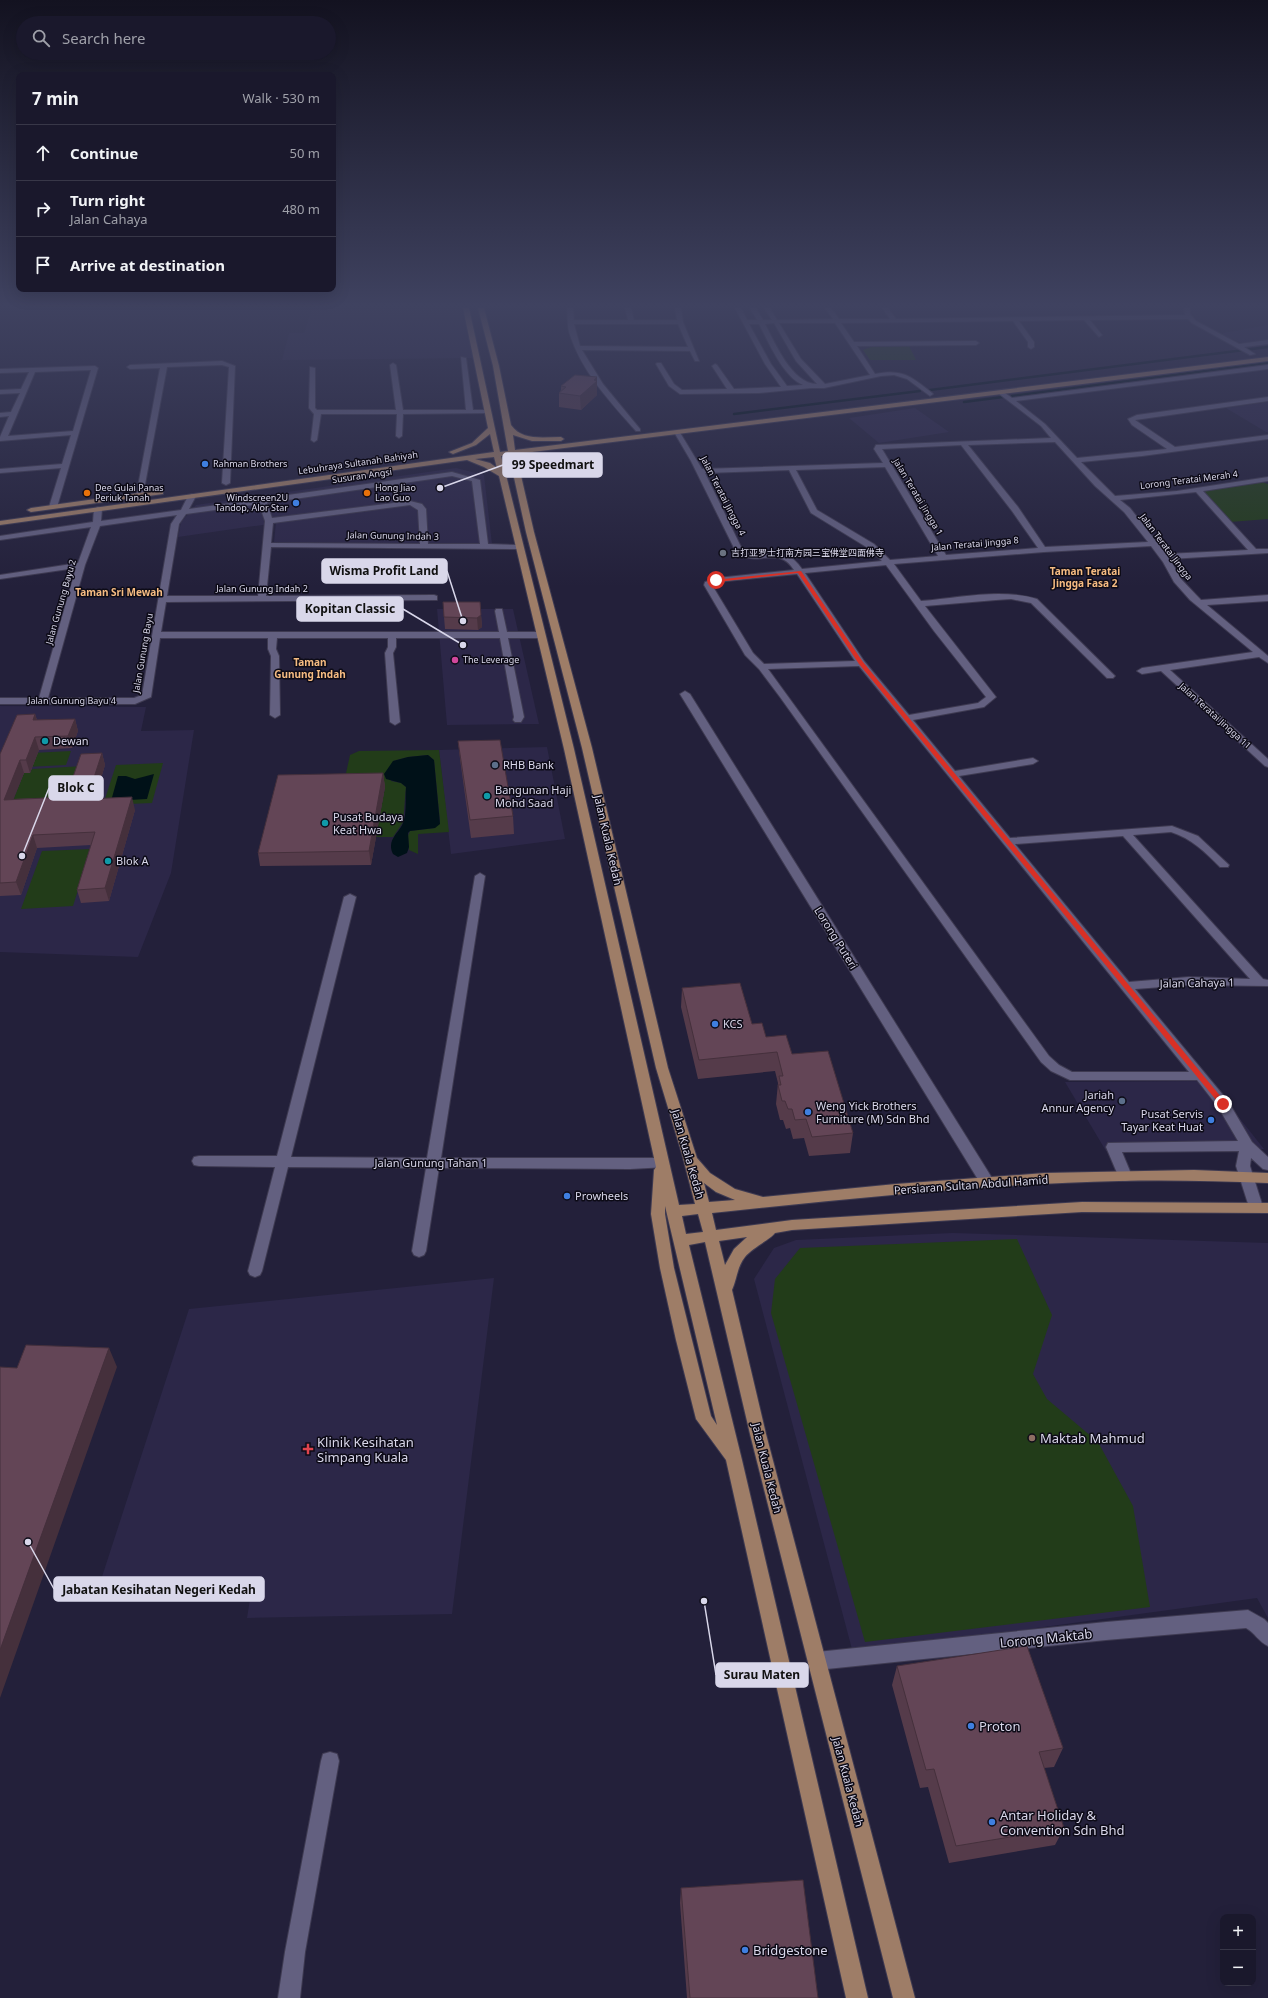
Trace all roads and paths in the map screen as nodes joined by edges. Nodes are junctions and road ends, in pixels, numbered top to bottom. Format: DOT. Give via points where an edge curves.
graph roads {
  1 [pos="20,401"];
  2 [pos="84,401"];
  3 [pos="157,401"];
  4 [pos="229,401"];
  5 [pos="312,401"];
  6 [pos="398,401"];
  7 [pos="469,401"];
  8 [pos="489,401"];
  9 [pos="500,401"];
  10 [pos="615,401"];
  11 [pos="869,401"];
  12 [pos="905,401"];
  13 [pos="928,401"];
  14 [pos="1013,401"];
  15 [pos="1251,401"];
  16 [pos="837,405"];
  17 [pos="318,412"];
  18 [pos="400,412"];
  19 [pos="470,412"];
  20 [pos="489,412"];
  21 [pos="14,414"];
  22 [pos="770,414"];
  23 [pos="830,414"];
  24 [pos="0,415"];
  25 [pos="508,426"];
  26 [pos="492,428"];
  27 [pos="638,430"];
  28 [pos="677,432"];
  29 [pos="74,433"];
  30 [pos="399,436"];
  31 [pos="1268,437"];
  32 [pos="561,438"];
  33 [pos="2,439"];
  34 [pos="314,440"];
  35 [pos="1058,440"];
  36 [pos="963,443"];
  37 [pos="497,450"];
  38 [pos="1174,450"];
  39 [pos="513,452"];
  40 [pos="454,456"];
  41 [pos="1076,460"];
  42 [pos="888,465"];
  43 [pos="65,466"];
  44 [pos="791,468"];
  45 [pos="0,471"];
  46 [pos="700,471"];
  47 [pos="502,476"];
  48 [pos="1268,479"];
  49 [pos="222,484"];
  50 [pos="171,490"];
  51 [pos="1198,490"];
  52 [pos="191,491"];
  53 [pos="139,495"];
  54 [pos="1113,498"];
  55 [pos="262,500"];
  56 [pos="53,507"];
  57 [pos="98,509"];
  58 [pos="184,511"];
  59 [pos="21,512"];
  60 [pos="269,521"];
  61 [pos="0,523"];
  62 [pos="96,524"];
  63 [pos="0,538"];
  64 [pos="1153,544"];
  65 [pos="267,545"];
  66 [pos="424,546"];
  67 [pos="484,547"];
  68 [pos="519,547"];
  69 [pos="1042,548"];
  70 [pos="1268,551"];
  71 [pos="1254,552"];
  72 [pos="943,557"];
  73 [pos="537,558"];
  74 [pos="1164,558"];
  75 [pos="522,559"];
  76 [pos="888,562"];
  77 [pos="81,565"];
  78 [pos="799,572"];
  79 [pos="0,577"];
  80 [pos="434,598"];
  81 [pos="1268,598"];
  82 [pos="163,599"];
  83 [pos="262,599"];
  84 [pos="1198,603"];
  85 [pos="920,604"];
  86 [pos="499,611"];
  87 [pos="157,635"];
  88 [pos="277,635"];
  89 [pos="381,635"];
  90 [pos="392,635"];
  91 [pos="504,635"];
  92 [pos="541,635"];
  93 [pos="388,653"];
  94 [pos="1260,654"];
  95 [pos="1268,660"];
  96 [pos="861,663"];
  97 [pos="762,667"];
  98 [pos="1163,668"];
  99 [pos="1142,671"];
  100 [pos="1110,676"];
  101 [pos="685,694"];
  102 [pos="144,699"];
  103 [pos="0,701"];
  104 [pos="43,701"];
  105 [pos="275,715"];
  106 [pos="906,718"];
  107 [pos="518,720"];
  108 [pos="395,722"];
  109 [pos="1033,761"];
  110 [pos="1268,764"];
  111 [pos="952,774"];
  112 [pos="1125,832"];
  113 [pos="1008,841"];
  114 [pos="1224,865"];
  115 [pos="480,876"];
  116 [pos="350,897"];
  117 [pos="1264,983"];
  118 [pos="1127,986"];
  119 [pos="1200,1076"];
  120 [pos="1247,1146"];
  121 [pos="689,1154"];
  122 [pos="199,1161"];
  123 [pos="283,1161"];
  124 [pos="433,1163"];
  125 [pos="662,1163"];
  126 [pos="1268,1165"];
  127 [pos="1124,1176"];
  128 [pos="1245,1177"];
  129 [pos="1268,1178"];
  130 [pos="987,1182"];
  131 [pos="772,1202"];
  132 [pos="1262,1207"];
  133 [pos="703,1208"];
  134 [pos="674,1211"];
  135 [pos="792,1225"];
  136 [pos="711,1237"];
  137 [pos="682,1240"];
  138 [pos="419,1251"];
  139 [pos="255,1271"];
  140 [pos="725,1291"];
  141 [pos="734,1460"];
  142 [pos="1268,1637"];
  143 [pos="817,1661"];
  144 [pos="330,1761"];
  145 [pos="288,1998"];
  146 [pos="857,1998"];
  147 [pos="904,1998"];
  1 -- 21 [label="street"];
  2 -- 29 [label="street"];
  3 -- 53 [label="street"];
  4 -- 49 [label="street"];
  5 -- 17 [label="street" via="312,408"];
  6 -- 18 [label="street"];
  7 -- 19 [label="street"];
  8 -- 20 [label="main road, Jalan Kuala Kedah"];
  9 -- 25 [label="main road, Jalan Kuala Kedah"];
  10 -- 27 [label="street"];
  11 -- 16 [label="main road, Lebuhraya Sultanah Bahiyah"];
  12 -- 16 [label="main road" via="848,408"];
  13 -- 23 [label="main road"];
  14 -- 35 [label="street, Jalan Teratai Jingga"];
  15 -- 38 [label="street" via="1131,419 1134,424"];
  16 -- 22 [label="main road, Lebuhraya Sultanah Bahiyah"];
  17 -- 18 [label="street"];
  17 -- 34 [label="street"];
  18 -- 19 [label="street"];
  18 -- 30 [label="street"];
  19 -- 20 [label="street"];
  20 -- 26 [label="main road, Jalan Kuala Kedah"];
  21 -- 24 [label="street"];
  21 -- 33 [label="street"];
  22 -- 23 [label="main road" via="823,410"];
  22 -- 27 [label="main road, Lebuhraya Sultanah Bahiyah"];
  23 -- 28 [label="main road"];
  25 -- 32 [label="main road" via="510,432 532,439"];
  25 -- 39 [label="main road, Jalan Kuala Kedah"];
  26 -- 37 [label="main road, Jalan Kuala Kedah"];
  26 -- 40 [label="main road" via="474,444"];
  27 -- 32 [label="main road, Lebuhraya Sultanah Bahiyah"];
  28 -- 39 [label="main road" via="550,447 530,452"];
  28 -- 46 [label="street, Jalan Teratai Jingga 4"];
  29 -- 33 [label="street"];
  29 -- 43 [label="street"];
  31 -- 38 [label="street"];
  32 -- 39 [label="main road, Lebuhraya Sultanah Bahiyah"];
  35 -- 36 [label="street"];
  35 -- 41 [label="street, Jalan Teratai Jingga"];
  36 -- 42 [label="street, Jalan Teratai Jingga 1" via="878,446"];
  36 -- 69 [label="street"];
  37 -- 39 [label="main road, Lebuhraya Sultanah Bahiyah"];
  37 -- 40 [label="main road, Lebuhraya Sultanah Bahiyah"];
  37 -- 47 [label="main road, Jalan Kuala Kedah"];
  38 -- 41 [label="street"];
  39 -- 73 [label="main road, Jalan Kuala Kedah"];
  40 -- 47 [label="main road" via="478,462"];
  40 -- 49 [label="main road, Lebuhraya Sultanah Bahiyah"];
  40 -- 52 [label="main road, Lebuhraya Sultanah Bahiyah"];
  41 -- 54 [label="street, Jalan Teratai Jingga"];
  42 -- 44 [label="street"];
  42 -- 72 [label="street, Jalan Teratai Jingga 1"];
  43 -- 45 [label="street"];
  43 -- 56 [label="street"];
  44 -- 46 [label="street"];
  44 -- 76 [label="street" via="814,511 871,546"];
  46 -- 78 [label="street, Jalan Teratai Jingga 4" via="740,552 748,556 787,556"];
  47 -- 68 [label="main road, Jalan Kuala Kedah"];
  48 -- 51 [label="street, Lorong Teratai Merah 4"];
  50 -- 53 [label="main road"];
  51 -- 54 [label="street, Lorong Teratai Merah 4"];
  51 -- 71 [label="street"];
  52 -- 57 [label="main road, Lebuhraya Sultanah Bahiyah"];
  52 -- 58 [label="street, Jalan Gunung Bayu"];
  53 -- 56 [label="main road"];
  54 -- 64 [label="street, Jalan Teratai Jingga" via="1127,510"];
  55 -- 58 [label="street, Susuran Angsi"];
  55 -- 60 [label="street"];
  55 -- 67 [label="street, Susuran Angsi" via="456,474 476,480"];
  56 -- 59 [label="main road"];
  57 -- 61 [label="main road, Lebuhraya Sultanah Bahiyah"];
  57 -- 62 [label="street, Jalan Gunung Bayu 2"];
  58 -- 62 [label="street, Susuran Angsi"];
  58 -- 82 [label="street, Jalan Gunung Bayu" via="175,524"];
  60 -- 65 [label="street"];
  60 -- 66 [label="street" via="410,503 422,509"];
  62 -- 63 [label="street, Susuran Angsi"];
  62 -- 77 [label="street, Jalan Gunung Bayu 2"];
  64 -- 69 [label="street, Jalan Teratai Jingga 8"];
  64 -- 74 [label="street, Jalan Teratai Jingga"];
  65 -- 66 [label="street, Jalan Gunung Indah 3"];
  65 -- 83 [label="street"];
  66 -- 67 [label="street, Jalan Gunung Indah 3"];
  67 -- 68 [label="street, Jalan Gunung Indah 3"];
  68 -- 75 [label="main road, Jalan Kuala Kedah"];
  69 -- 72 [label="street, Jalan Teratai Jingga 8"];
  70 -- 71 [label="street"];
  71 -- 74 [label="street"];
  72 -- 76 [label="street, Jalan Teratai Jingga 8"];
  73 -- 75 [label="main road"];
  73 -- 121 [label="main road, Jalan Kuala Kedah" via="582,727 662,1068"];
  74 -- 84 [label="street, Jalan Teratai Jingga" via="1177,580"];
  75 -- 92 [label="main road, Jalan Kuala Kedah"];
  76 -- 78 [label="street, Jalan Teratai Jingga 8"];
  76 -- 85 [label="street"];
  77 -- 79 [label="street"];
  77 -- 104 [label="street, Jalan Gunung Bayu 2"];
  78 -- 96 [label="street"];
  78 -- 97 [label="street, Jalan Teratai Jingga 8" via="709,582 708,585 749,655"];
  80 -- 83 [label="street, Jalan Gunung Indah 2"];
  81 -- 84 [label="street"];
  82 -- 83 [label="street, Jalan Gunung Indah 2"];
  82 -- 87 [label="street, Jalan Gunung Bayu"];
  84 -- 94 [label="street, Jalan Teratai Jingga"];
  85 -- 100 [label="street" via="1012,596 1030,599"];
  85 -- 106 [label="street" via="990,697 981,706"];
  86 -- 91 [label="street"];
  87 -- 88 [label="street"];
  87 -- 102 [label="street, Jalan Gunung Bayu" via="147,695"];
  88 -- 89 [label="street"];
  88 -- 105 [label="street" via="280,649 274,656"];
  89 -- 90 [label="street"];
  89 -- 93 [label="street" via="381,647"];
  90 -- 91 [label="street"];
  90 -- 93 [label="street" via="392,647"];
  91 -- 92 [label="street"];
  91 -- 107 [label="street"];
  92 -- 125 [label="main road, Jalan Kuala Kedah"];
  93 -- 108 [label="street"];
  94 -- 95 [label="street, Jalan Teratai Jingga"];
  94 -- 98 [label="street"];
  96 -- 97 [label="street"];
  96 -- 106 [label="street"];
  97 -- 119 [label="street" via="1045,1059 1070,1076"];
  98 -- 99 [label="street"];
  98 -- 110 [label="street, Jalan Teratai Jingga 11"];
  101 -- 130 [label="street, Lorong Puteri"];
  102 -- 104 [label="street, Jalan Gunung Bayu 4"];
  103 -- 104 [label="street, Jalan Gunung Bayu 4"];
  106 -- 111 [label="street"];
  109 -- 111 [label="street"];
  111 -- 113 [label="street"];
  112 -- 113 [label="street"];
  112 -- 114 [label="street" via="1172,829 1184,832 1193,836"];
  112 -- 117 [label="street"];
  113 -- 118 [label="street"];
  115 -- 124 [label="street"];
  116 -- 123 [label="street"];
  117 -- 118 [label="street, Jalan Cahaya 1" via="1189,981"];
  118 -- 119 [label="street"];
  119 -- 120 [label="street" via="1223,1104"];
  120 -- 126 [label="street"];
  120 -- 127 [label="street" via="1113,1146"];
  120 -- 128 [label="street" via="1243,1166"];
  121 -- 131 [label="main road" via="697,1169 711,1182 729,1192"];
  121 -- 133 [label="main road, Jalan Kuala Kedah"];
  122 -- 123 [label="street, Jalan Gunung Tahan 1"];
  123 -- 124 [label="street, Jalan Gunung Tahan 1"];
  123 -- 139 [label="street"];
  124 -- 125 [label="street, Jalan Gunung Tahan 1"];
  124 -- 138 [label="street"];
  125 -- 134 [label="main road, Jalan Kuala Kedah"];
  125 -- 141 [label="main road" via="658,1214 667,1268 684,1340 704,1419"];
  127 -- 128 [label="main road, Persiaran Sultan Abdul Hamid"];
  127 -- 130 [label="main road, Persiaran Sultan Abdul Hamid"];
  128 -- 129 [label="main road, Persiaran Sultan Abdul Hamid"];
  128 -- 132 [label="street"];
  130 -- 131 [label="main road, Persiaran Sultan Abdul Hamid"];
  131 -- 133 [label="main road, Persiaran Sultan Abdul Hamid"];
  132 -- 135 [label="main road" via="1082,1208"];
  133 -- 134 [label="main road, Persiaran Sultan Abdul Hamid"];
  133 -- 136 [label="main road, Jalan Kuala Kedah"];
  134 -- 137 [label="main road, Jalan Kuala Kedah"];
  135 -- 136 [label="main road"];
  135 -- 140 [label="main road" via="758,1236 744,1247 734,1260"];
  136 -- 137 [label="main road"];
  136 -- 140 [label="main road, Jalan Kuala Kedah"];
  137 -- 141 [label="main road, Jalan Kuala Kedah"];
  140 -- 143 [label="main road, Jalan Kuala Kedah" via="758,1434"];
  141 -- 146 [label="main road, Jalan Kuala Kedah"];
  142 -- 143 [label="street, Lorong Maktab" via="1258,1625 1248,1619"];
  143 -- 147 [label="main road, Jalan Kuala Kedah"];
  144 -- 145 [label="street"];
}
